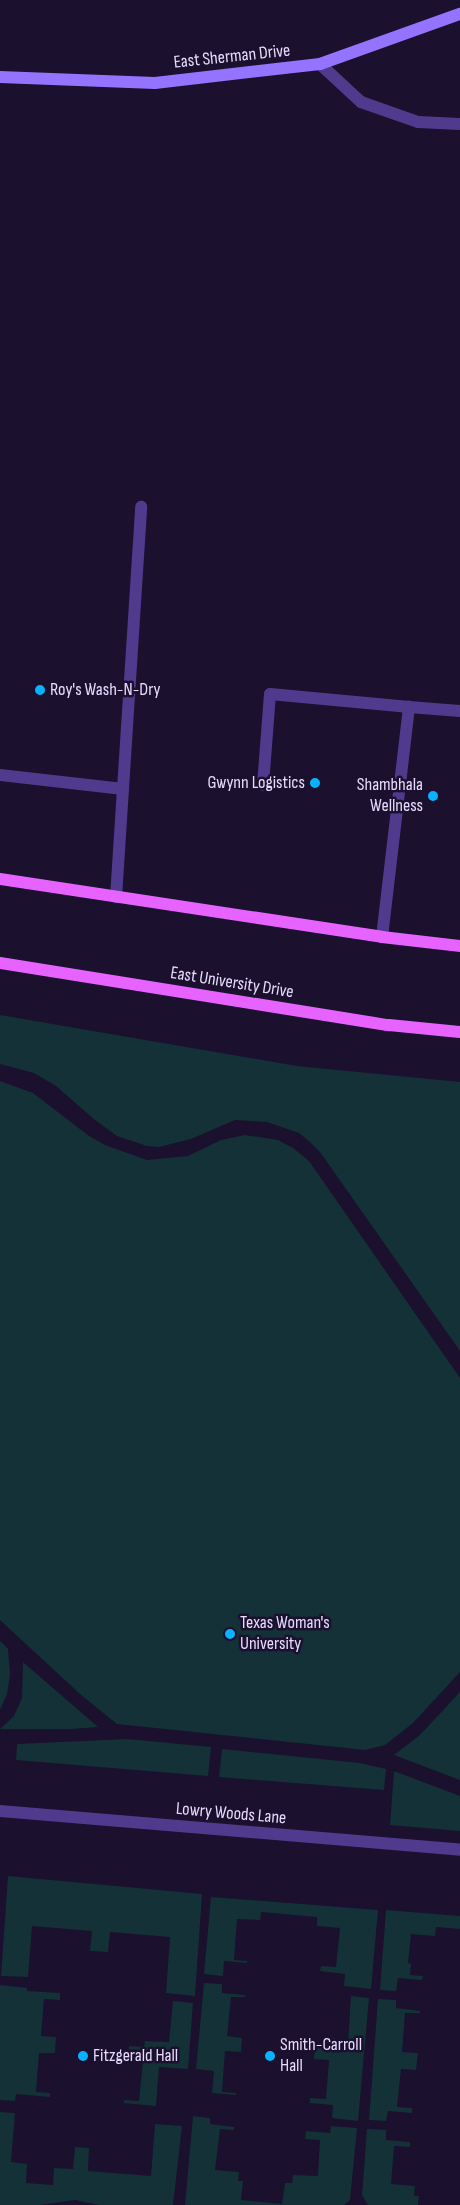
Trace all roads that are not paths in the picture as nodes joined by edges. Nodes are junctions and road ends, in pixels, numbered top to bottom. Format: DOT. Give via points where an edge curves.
graph roads {
  1 [pos="460,14"];
  2 [pos="320,64"];
  3 [pos="0,76"];
  4 [pos="460,124"];
  5 [pos="141,507"];
  6 [pos="409,707"];
  7 [pos="460,711"];
  8 [pos="0,775"];
  9 [pos="263,785"];
  10 [pos="123,789"];
  11 [pos="0,880"];
  12 [pos="116,897"];
  13 [pos="382,937"];
  14 [pos="460,946"];
  15 [pos="0,963"];
  16 [pos="460,1032"];
  17 [pos="0,1811"];
  18 [pos="460,1850"];
  1 -- 2 [label="main road, East Sherman Drive"];
  2 -- 3 [label="main road, East Sherman Drive" via="155,83"];
  2 -- 4 [label="street" via="361,102 418,122"];
  5 -- 10 [label="street"];
  6 -- 7 [label="street"];
  6 -- 9 [label="street" via="270,694"];
  6 -- 13 [label="street"];
  8 -- 10 [label="street"];
  10 -- 12 [label="street"];
  11 -- 12 [label="main road"];
  12 -- 13 [label="main road"];
  13 -- 14 [label="main road"];
  15 -- 16 [label="main road, East University Drive" via="389,1025"];
  17 -- 18 [label="street, Lowry Woods Lane"];
}
